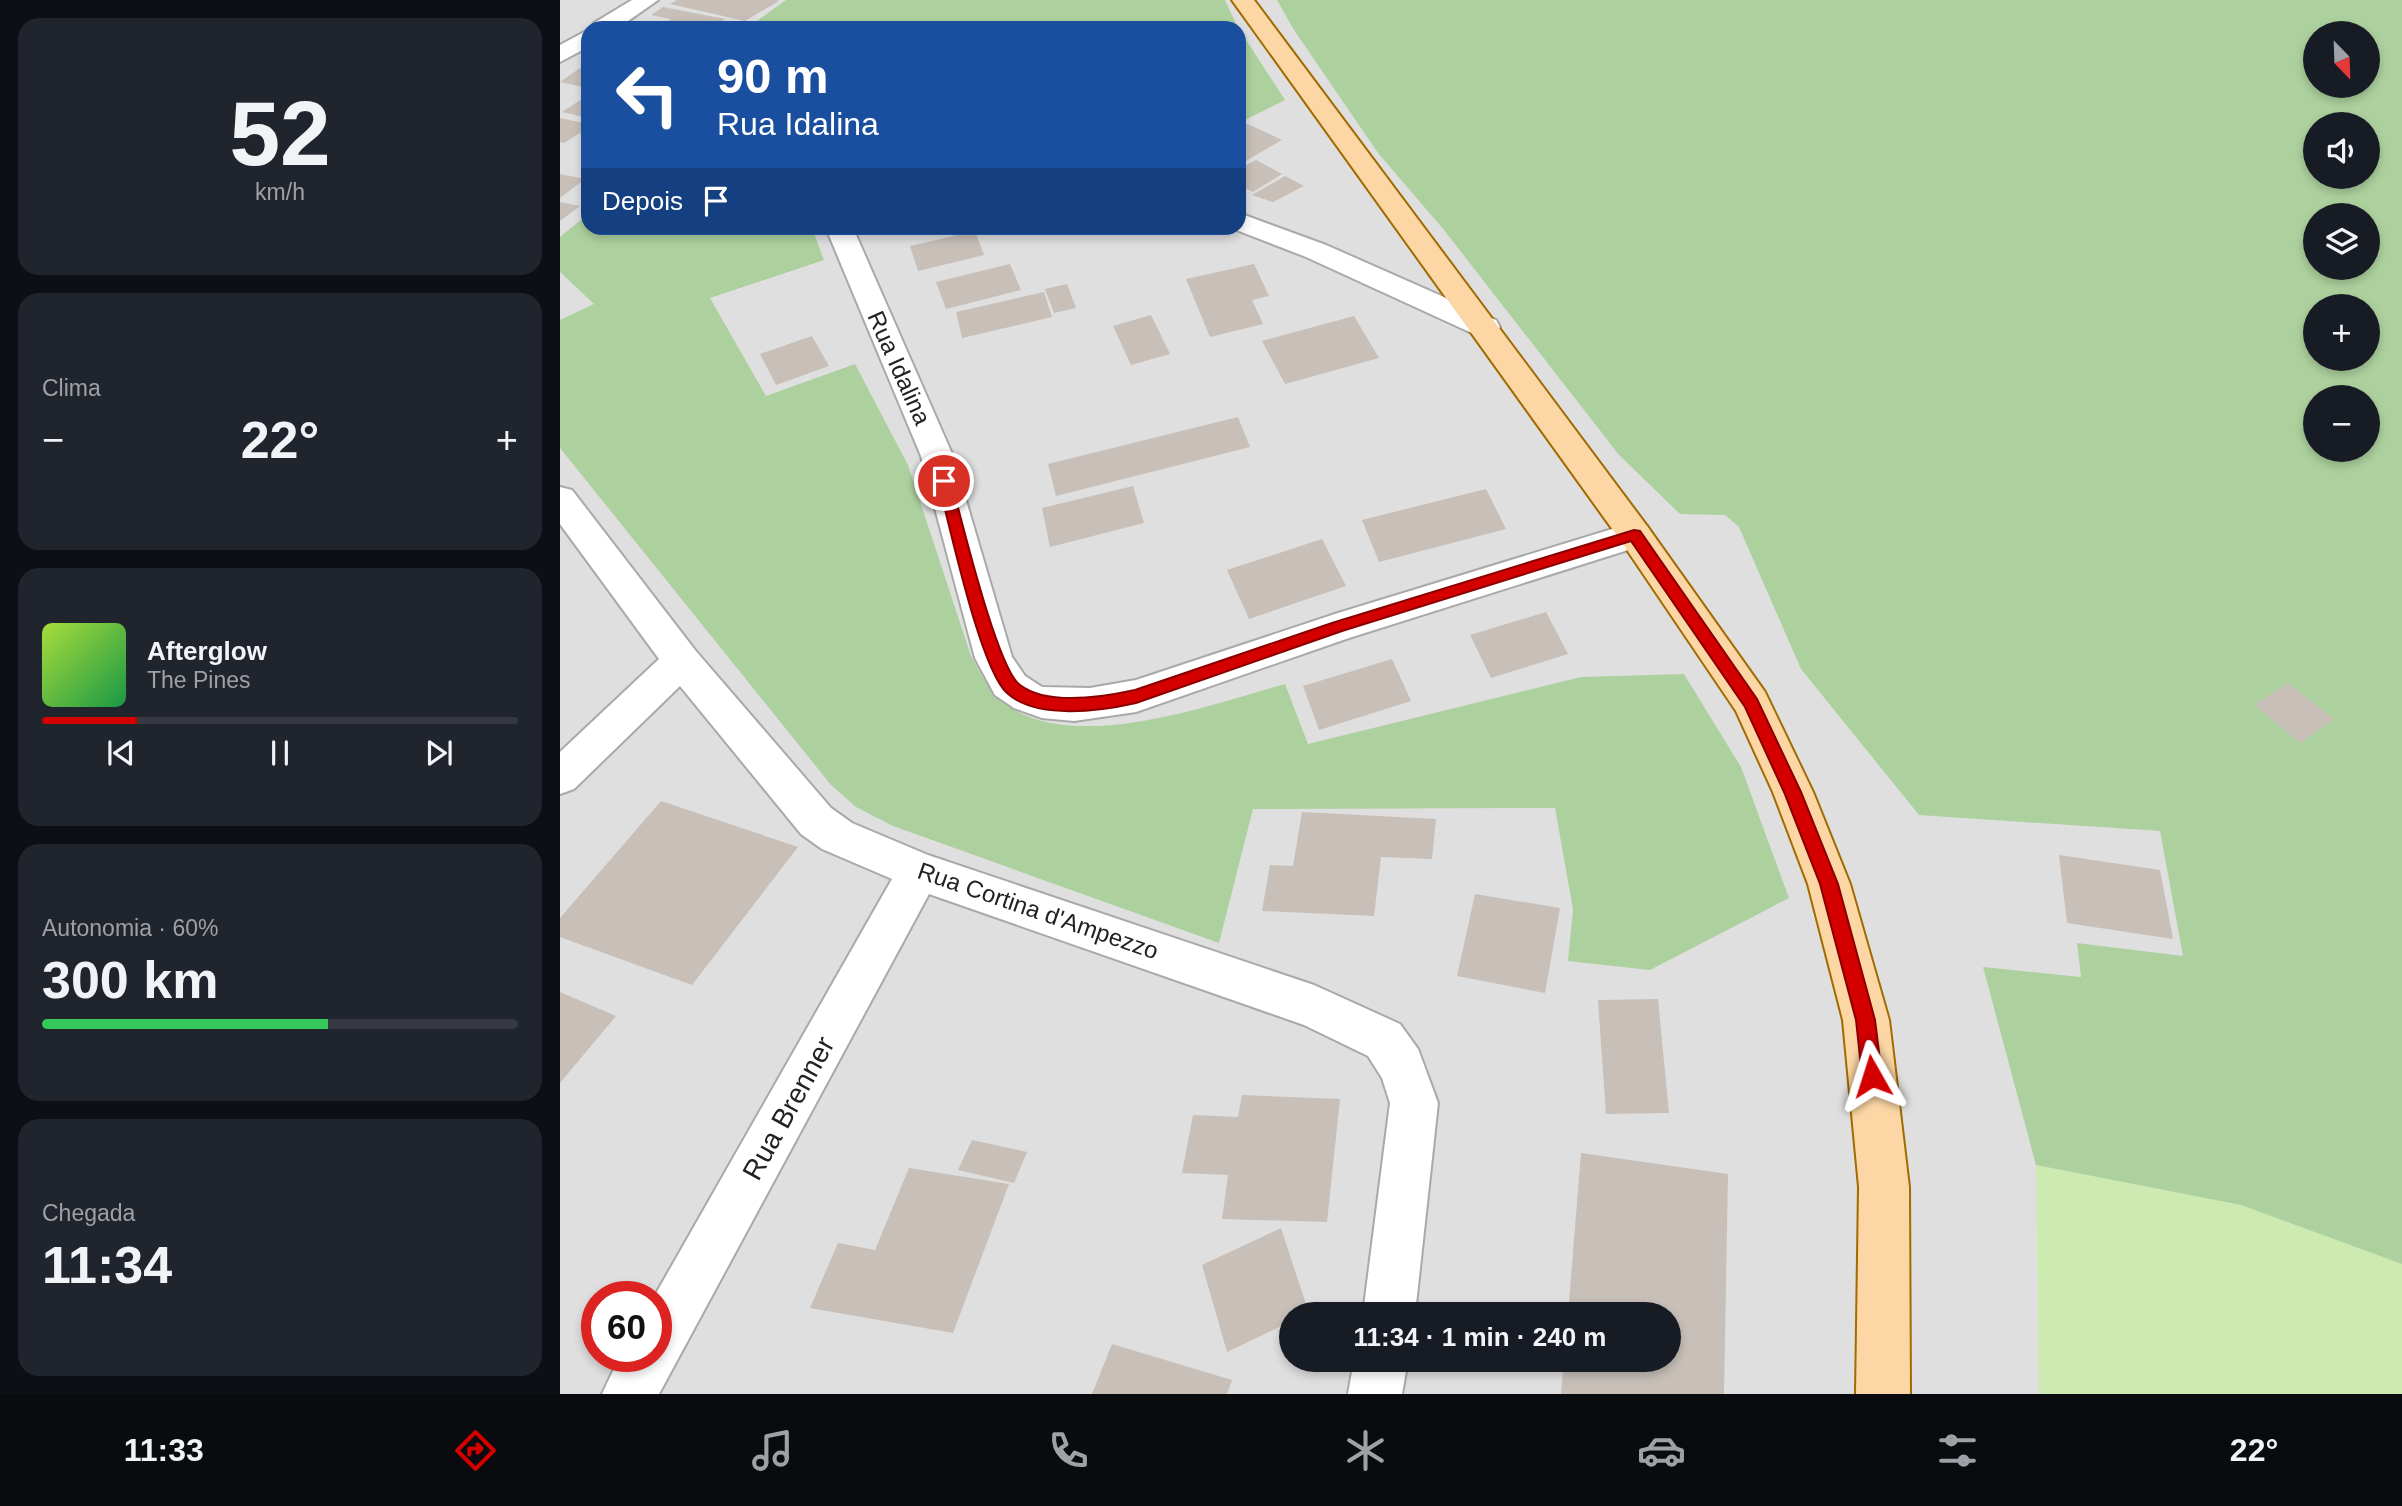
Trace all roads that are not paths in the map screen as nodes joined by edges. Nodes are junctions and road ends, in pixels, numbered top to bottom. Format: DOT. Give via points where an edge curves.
graph roads {
  1 [pos="647,0"];
  2 [pos="1243,0"];
  3 [pos="1262,0"];
  4 [pos="613,21"];
  5 [pos="581,42"];
  6 [pos="560,55"];
  7 [pos="1289,60"];
  8 [pos="1246,224"];
  9 [pos="842,235"];
  10 [pos="1485,327"];
  11 [pos="560,499"];
  12 [pos="1634,535"];
  13 [pos="682,662"];
  14 [pos="560,777"];
  15 [pos="919,871"];
  16 [pos="1390,1302"];
  17 [pos="672,1316"];
  18 [pos="641,1372"];
  19 [pos="1379,1372"];
  20 [pos="629,1394"];
  21 [pos="1375,1394"];
  22 [pos="1883,1394"];
  1 -- 4 [label="street"];
  2 -- 7 [label="main road"];
  3 -- 7 [label="main road"];
  5 -- 6 [label="street"];
  7 -- 10 [label="main road" via="1336,130"];
  8 -- 10 [label="street"];
  9 -- 12 [label="street, Rua Idalina" via="937,456 994,658 1012,688 1033,700 1102,704 1136,696 1338,627"];
  10 -- 12 [label="main road"];
  11 -- 13 [label="street, Rua Cortina d'Ampezzo"];
  12 -- 22 [label="main road" via="1751,704 1793,792 1829,884 1866,1020 1884,1187"];
  13 -- 14 [label="street"];
  13 -- 15 [label="street, Rua Cortina d'Ampezzo" via="816,821 837,836"];
  15 -- 16 [label="street, Rua Cortina d'Ampezzo" via="1314,1007 1384,1040 1401,1066 1415,1103"];
  15 -- 17 [label="street, Rua Brenner"];
  18 -- 20 [label="street"];
  19 -- 21 [label="street"];
}
